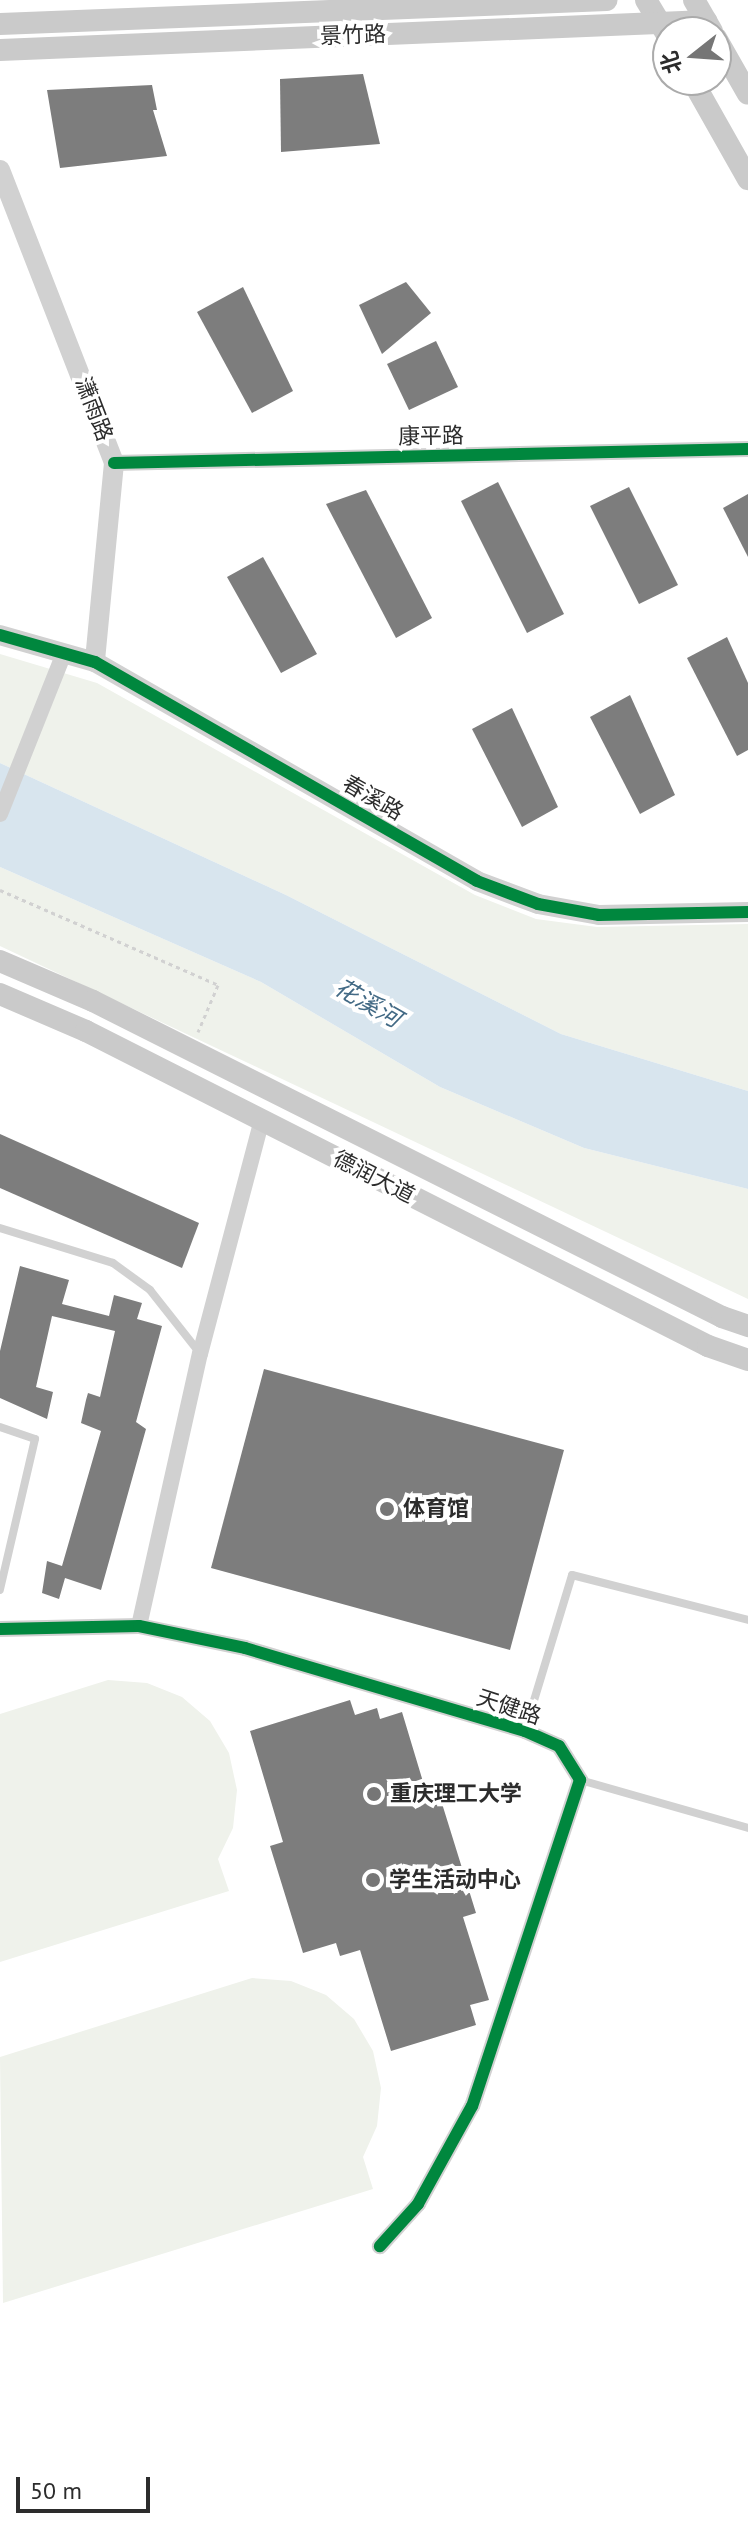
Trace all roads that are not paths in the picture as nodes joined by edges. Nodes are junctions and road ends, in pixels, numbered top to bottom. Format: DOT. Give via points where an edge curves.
graph roads {
  1 [pos="607,0"];
  2 [pos="559,1"];
  3 [pos="0,24"];
  4 [pos="652,30"];
  5 [pos="0,50"];
  6 [pos="732,66"];
  7 [pos="748,94"];
  8 [pos="701,96"];
  9 [pos="0,170"];
  10 [pos="748,179"];
  11 [pos="748,449"];
  12 [pos="114,463"];
  13 [pos="0,635"];
  14 [pos="64,653"];
  15 [pos="95,662"];
  16 [pos="0,814"];
  17 [pos="748,912"];
  18 [pos="0,961"];
  19 [pos="0,994"];
  20 [pos="262,1120"];
  21 [pos="0,1228"];
  22 [pos="748,1326"];
  23 [pos="200,1354"];
  24 [pos="748,1360"];
  25 [pos="0,1427"];
  26 [pos="0,1590"];
  27 [pos="748,1620"];
  28 [pos="139,1626"];
  29 [pos="0,1629"];
  30 [pos="525,1731"];
  31 [pos="580,1780"];
  32 [pos="748,1828"];
  33 [pos="380,2246"];
  1 -- 2 [label="main road, 景竹路"];
  2 -- 3 [label="main road, 景竹路"];
  4 -- 5 [label="main road, 景竹路"];
  6 -- 7 [label="main road"];
  8 -- 10 [label="main road"];
  9 -- 12 [label="street, 潇雨路"];
  11 -- 12 [label="street, 康平路"];
  12 -- 15 [label="street, 潇雨路"];
  13 -- 14 [label="street, 春溪路"];
  14 -- 15 [label="street, 春溪路"];
  14 -- 16 [label="street"];
  15 -- 17 [label="street, 春溪路" via="477,881 538,904 599,915"];
  18 -- 22 [label="main road, 德润大道" via="93,1001"];
  19 -- 20 [label="main road, 德润大道"];
  20 -- 23 [label="street"];
  20 -- 24 [label="main road, 德润大道" via="708,1346"];
  21 -- 23 [label="lane" via="113,1263 150,1290"];
  23 -- 28 [label="street"];
  25 -- 26 [label="lane" via="35,1439"];
  27 -- 30 [label="lane" via="572,1575"];
  28 -- 29 [label="street, 天健路"];
  28 -- 30 [label="street, 天健路" via="245,1648"];
  30 -- 31 [label="street, 天健路" via="559,1746"];
  31 -- 32 [label="lane"];
  31 -- 33 [label="street" via="472,2106 418,2204"];
}
